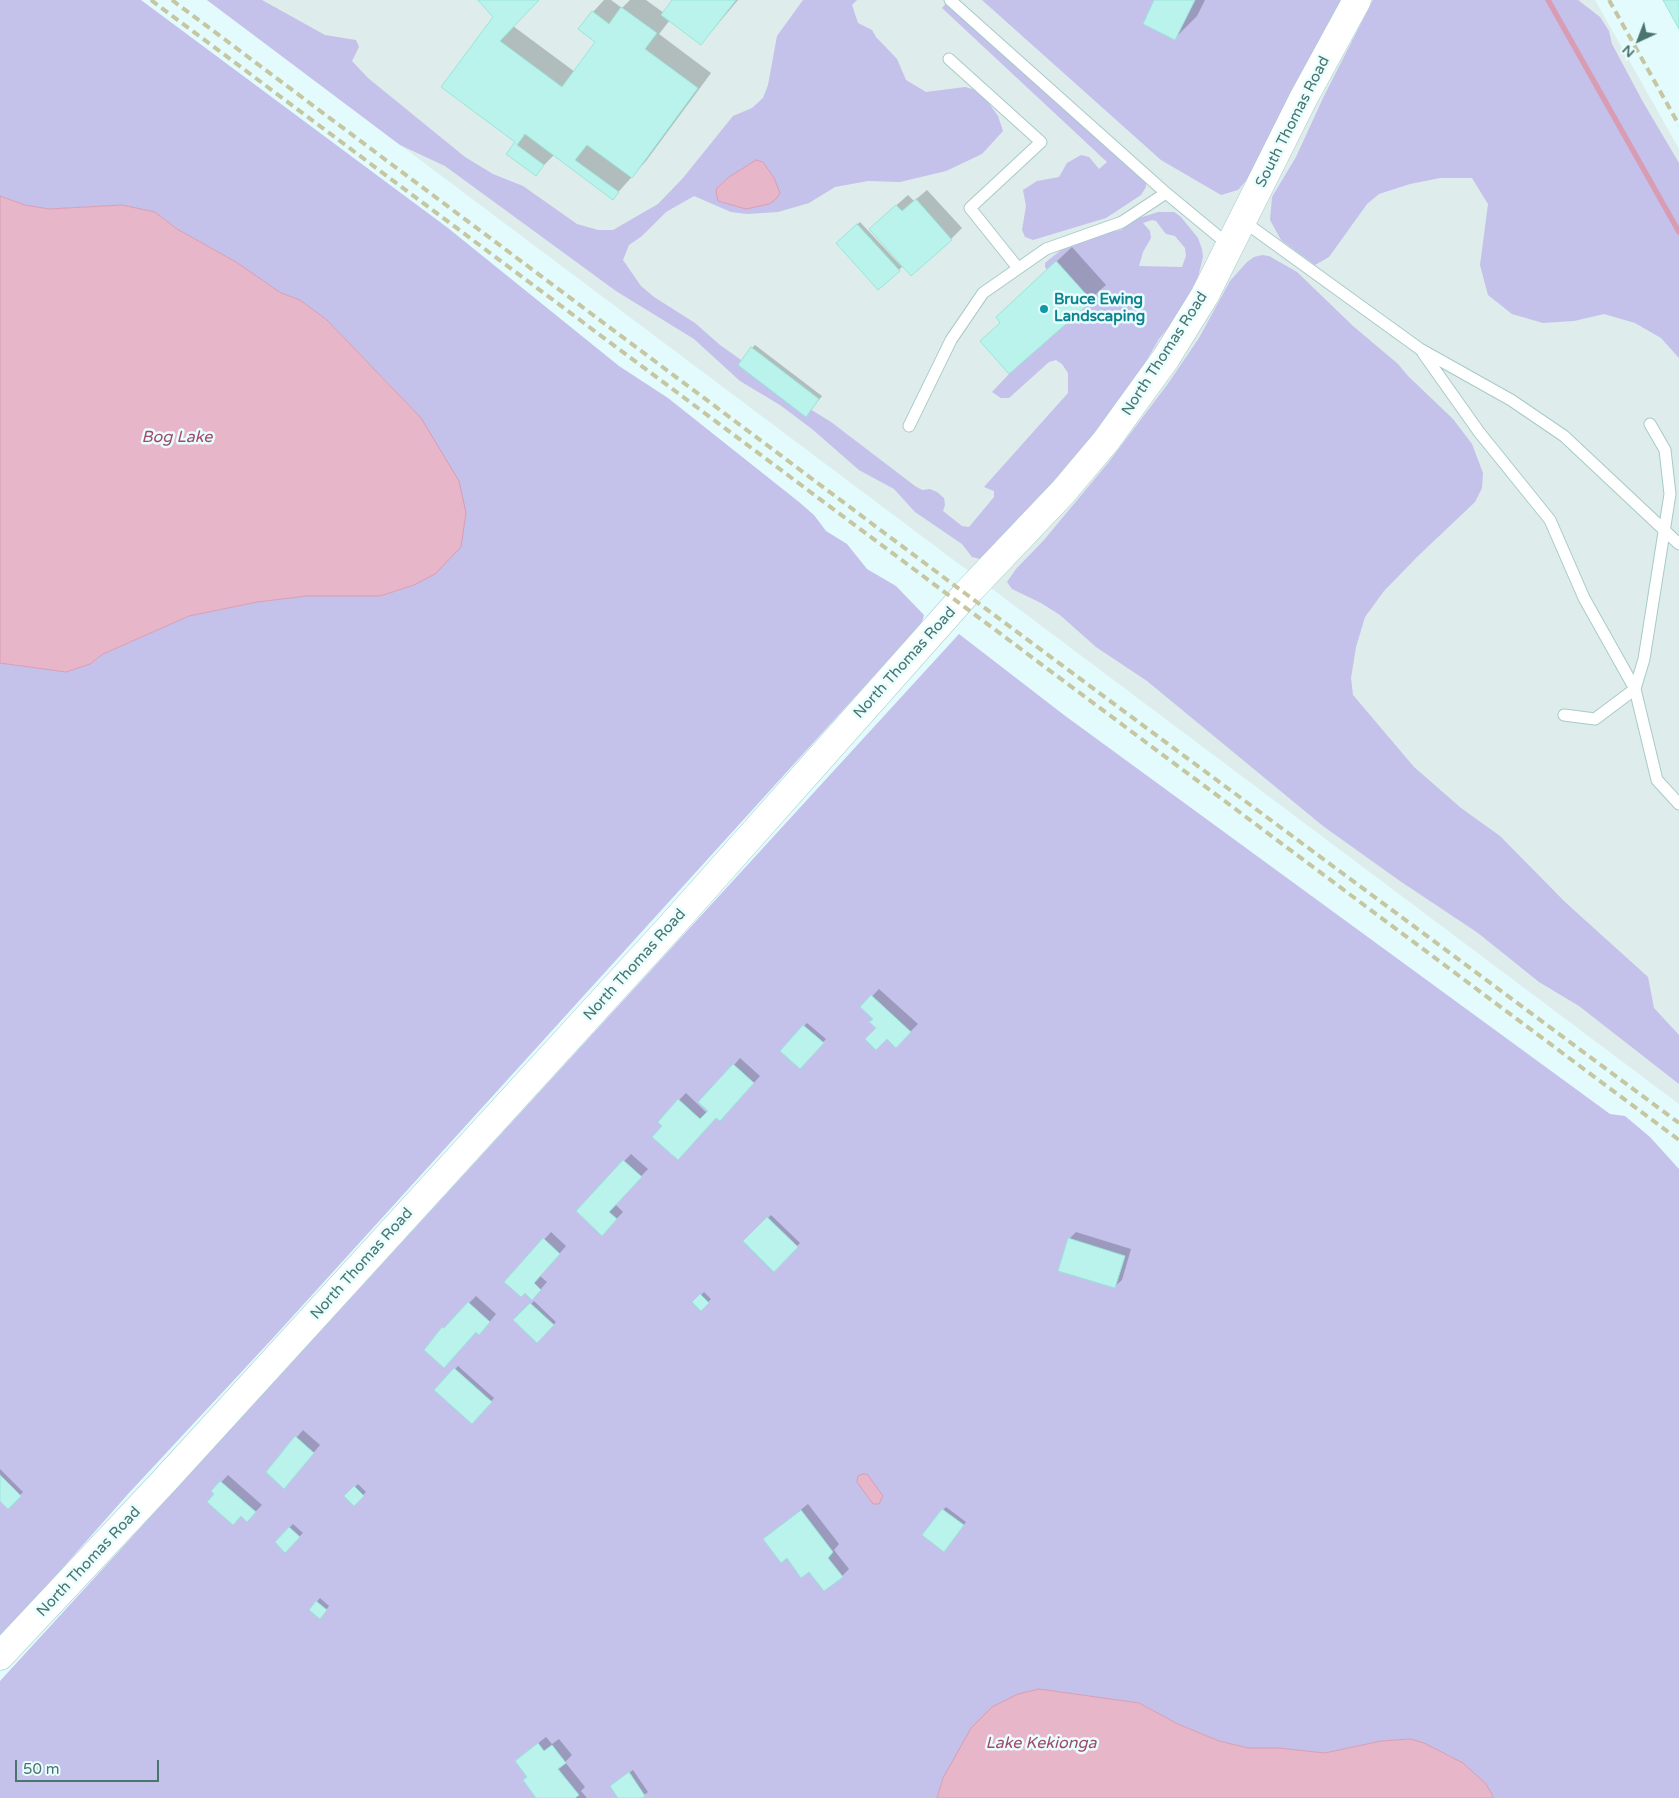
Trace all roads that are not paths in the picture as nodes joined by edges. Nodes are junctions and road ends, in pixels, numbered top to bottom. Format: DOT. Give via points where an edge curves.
graph roads {
  1 [pos="950,0"];
  2 [pos="1357,0"];
  3 [pos="949,59"];
  4 [pos="1166,193"];
  5 [pos="1243,221"];
  6 [pos="1230,246"];
  7 [pos="1018,268"];
  8 [pos="1420,350"];
  9 [pos="1650,424"];
  10 [pos="909,426"];
  11 [pos="1665,530"];
  12 [pos="1679,544"];
  13 [pos="1635,689"];
  14 [pos="1564,715"];
  15 [pos="1679,804"];
  16 [pos="1,1656"];
  1 -- 4 [label="lane"];
  2 -- 5 [label="main road, South Thomas Road" via="1303,98"];
  3 -- 7 [label="lane" via="1040,142 970,208"];
  4 -- 6 [label="lane"];
  4 -- 7 [label="lane" via="1122,222 1046,248"];
  5 -- 6 [label="main road, South Thomas Road"];
  5 -- 8 [label="lane"];
  6 -- 16 [label="main road, North Thomas Road" via="1205,295 1166,358 1106,441 1063,492 966,594 671,926"];
  7 -- 10 [label="lane" via="983,293 951,340"];
  8 -- 11 [label="lane" via="1511,400 1564,436"];
  8 -- 13 [label="lane" via="1479,432 1550,520 1584,598"];
  9 -- 11 [label="lane" via="1665,450 1670,494"];
  11 -- 12 [label="lane"];
  11 -- 13 [label="lane" via="1644,659"];
  13 -- 14 [label="lane" via="1595,718"];
  13 -- 15 [label="lane" via="1657,780"];
}
